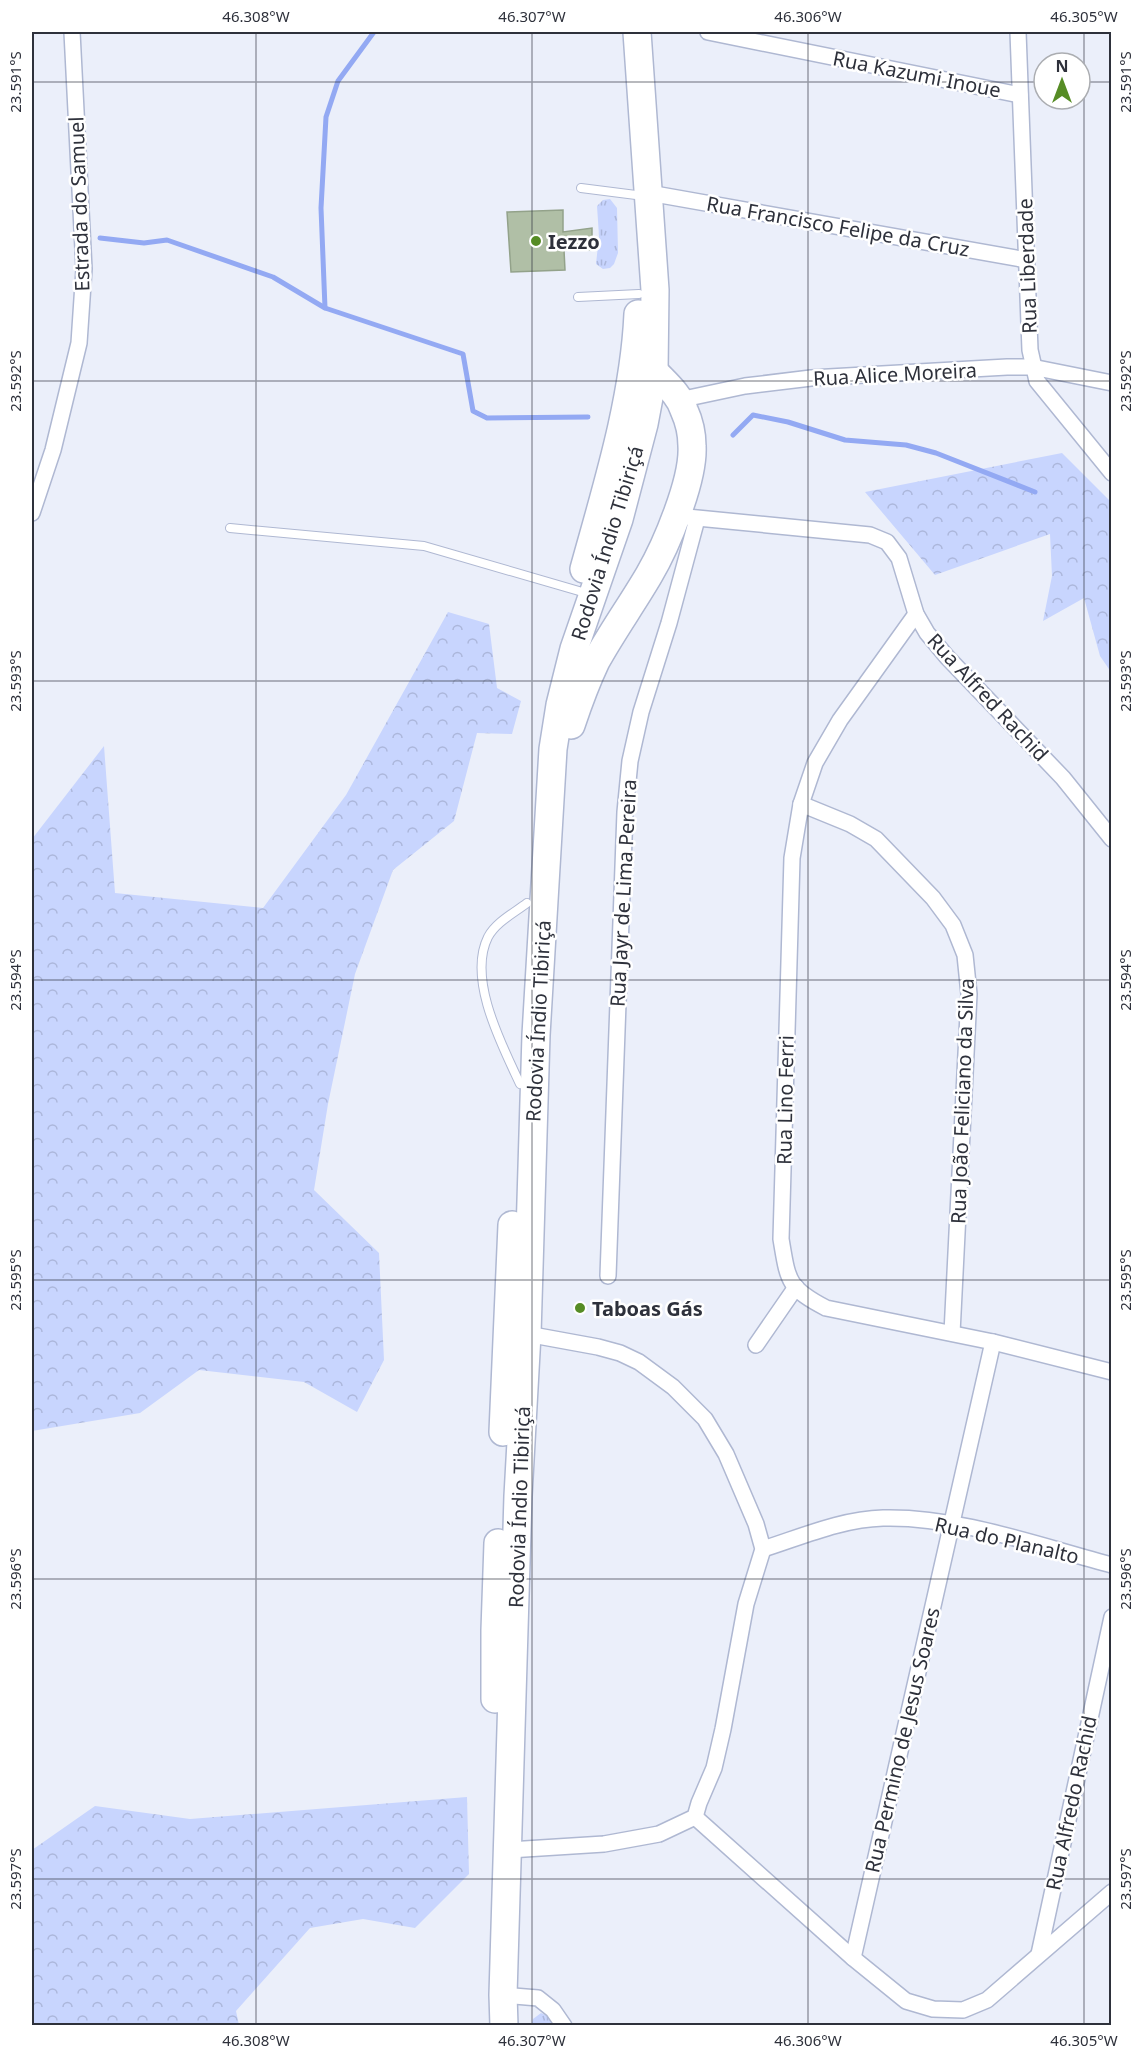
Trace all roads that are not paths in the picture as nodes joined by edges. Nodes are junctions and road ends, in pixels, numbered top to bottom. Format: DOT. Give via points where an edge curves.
graph roads {
  1 [pos="72,32"];
  2 [pos="621,32"];
  3 [pos="637,32"];
  4 [pos="708,32"];
  5 [pos="1018,32"];
  6 [pos="1020,95"];
  7 [pos="581,188"];
  8 [pos="642,194"];
  9 [pos="1027,260"];
  10 [pos="639,294"];
  11 [pos="578,297"];
  12 [pos="1032,367"];
  13 [pos="654,371"];
  14 [pos="1112,383"];
  15 [pos="679,400"];
  16 [pos="1112,473"];
  17 [pos="32,513"];
  18 [pos="686,517"];
  19 [pos="230,528"];
  20 [pos="579,591"];
  21 [pos="916,614"];
  22 [pos="551,777"];
  23 [pos="801,804"];
  24 [pos="1112,839"];
  25 [pos="527,903"];
  26 [pos="520,1084"];
  27 [pos="608,1276"];
  28 [pos="796,1287"];
  29 [pos="952,1333"];
  30 [pos="527,1334"];
  31 [pos="993,1342"];
  32 [pos="756,1345"];
  33 [pos="1112,1372"];
  34 [pos="951,1522"];
  35 [pos="763,1549"];
  36 [pos="1112,1565"];
  37 [pos="1112,1617"];
  38 [pos="695,1817"];
  39 [pos="509,1850"];
  40 [pos="1112,1892"];
  41 [pos="1039,1954"];
  42 [pos="853,1958"];
  43 [pos="503,1995"];
  44 [pos="487,2025"];
  45 [pos="504,2025"];
  46 [pos="564,2025"];
  1 -- 17 [label="street, Estrada do Samuel" via="84,269 79,343 53,450"];
  2 -- 8 [label="highway, Rodovia Índio Tibiriçá"];
  3 -- 8 [label="highway, Rodovia Índio Tibiriçá"];
  4 -- 6 [label="street, Rua Kazumi Inoue"];
  5 -- 6 [label="street, Rua Liberdade"];
  6 -- 9 [label="street, Rua Liberdade"];
  7 -- 8 [label="lane"];
  8 -- 9 [label="street, Rua Francisco Felipe da Cruz"];
  8 -- 10 [label="highway, Rodovia Índio Tibiriçá" via="635,232"];
  8 -- 13 [label="highway, Rodovia Índio Tibiriçá" via="655,290"];
  9 -- 12 [label="street, Rua Liberdade"];
  10 -- 11 [label="lane"];
  10 -- 20 [label="highway, Rodovia Índio Tibiriçá" via="633,370"];
  12 -- 14 [label="street, Rua Alice Moreira"];
  12 -- 15 [label="street, Rua Alice Moreira" via="811,378"];
  12 -- 16 [label="street, Rua Liberdade" via="1050,399"];
  13 -- 15 [label="highway"];
  13 -- 22 [label="highway, Rodovia Índio Tibiriçá" via="619,519 574,649 552,749"];
  15 -- 18 [label="highway" via="692,447"];
  18 -- 21 [label="street, Rua Alfred Rachid" via="870,535 887,542 899,558"];
  18 -- 22 [label="highway" via="596,662"];
  18 -- 27 [label="street, Rua Jayr de Lima Pereira" via="669,623 630,761"];
  19 -- 20 [label="lane" via="424,546"];
  20 -- 25 [label="highway, Rodovia Índio Tibiriçá" via="547,700 535,780"];
  21 -- 23 [label="street, Rua Lino Ferri" via="840,720 815,763"];
  21 -- 24 [label="street, Rua Alfred Rachid" via="947,657 1057,771"];
  22 -- 30 [label="highway, Rodovia Índio Tibiriçá" via="536,1035"];
  23 -- 28 [label="street, Rua Lino Ferri" via="792,858 781,1239 787,1275"];
  23 -- 29 [label="street, Rua João Feliciano da Silva" via="876,839 933,898 953,925 965,955 969,994"];
  25 -- 26 [label="highway, Rodovia Índio Tibiriçá"];
  25 -- 26 [label="lane" via="500,922 489,936 482,958 491,1017"];
  26 -- 44 [label="highway, Rodovia Índio Tibiriçá" via="495,1630"];
  28 -- 29 [label="street, Rua Lino Ferri" via="801,1295 826,1308"];
  28 -- 32 [label="street"];
  29 -- 31 [label="street, Rua Lino Ferri"];
  30 -- 35 [label="street" via="620,1353 673,1387 705,1419 726,1454"];
  30 -- 39 [label="highway, Rodovia Índio Tibiriçá" via="518,1496"];
  31 -- 33 [label="street, Rua Lino Ferri"];
  31 -- 34 [label="street"];
  34 -- 35 [label="street, Rua do Planalto" via="883,1518 852,1521"];
  34 -- 36 [label="street, Rua do Planalto"];
  34 -- 42 [label="street, Rua Permino de Jesus Soares"];
  35 -- 38 [label="street" via="746,1604 714,1768"];
  37 -- 41 [label="street, Rua Alfredo Rachid"];
  38 -- 39 [label="street" via="659,1834 604,1844"];
  38 -- 42 [label="street"];
  39 -- 43 [label="highway, Rodovia Índio Tibiriçá"];
  40 -- 41 [label="street"];
  41 -- 42 [label="street" via="987,2000 963,2010 933,2009 906,2001"];
  43 -- 45 [label="highway, Rodovia Índio Tibiriçá"];
  43 -- 46 [label="street" via="538,1998"];
}
